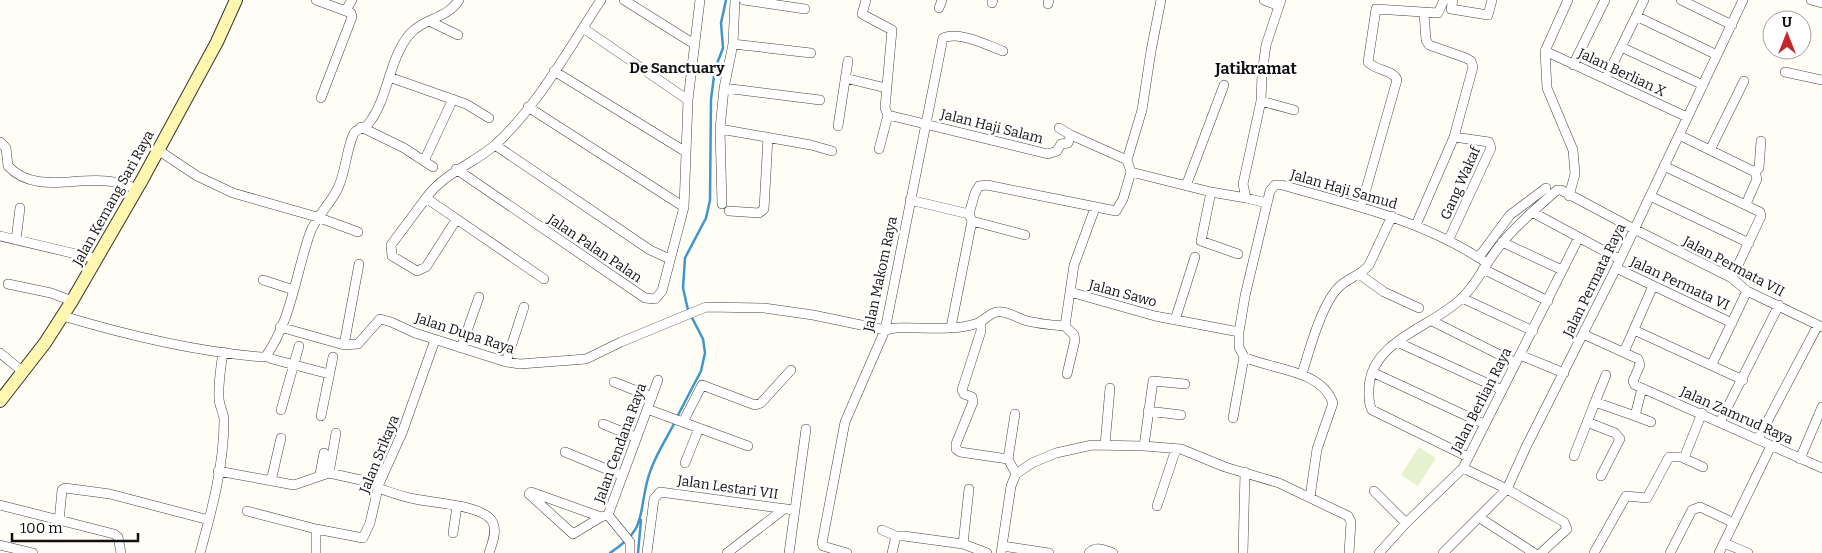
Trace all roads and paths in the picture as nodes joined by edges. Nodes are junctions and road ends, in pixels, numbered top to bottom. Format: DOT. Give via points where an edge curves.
graph roads {
  1 [pos="236,0"];
  2 [pos="316,0"];
  3 [pos="352,0"];
  4 [pos="459,0"];
  5 [pos="601,0"];
  6 [pos="624,0"];
  7 [pos="700,0"];
  8 [pos="735,0"];
  9 [pos="744,0"];
  10 [pos="866,0"];
  11 [pos="1161,0"];
  12 [pos="1264,0"];
  13 [pos="1444,0"];
  14 [pos="1453,0"];
  15 [pos="1492,0"];
  16 [pos="1568,0"];
  17 [pos="1605,0"];
  18 [pos="1644,0"];
  19 [pos="1681,0"];
  20 [pos="1743,0"];
  21 [pos="1811,0"];
  22 [pos="1280,3"];
  23 [pos="1822,3"];
  24 [pos="1376,4"];
  25 [pos="805,9"];
  26 [pos="346,10"];
  27 [pos="1424,13"];
  28 [pos="1636,16"];
  29 [pos="429,21"];
  30 [pos="1732,25"];
  31 [pos="583,28"];
  32 [pos="458,35"];
  33 [pos="694,44"];
  34 [pos="733,44"];
  35 [pos="1621,48"];
  36 [pos="1003,50"];
  37 [pos="1545,51"];
  38 [pos="811,53"];
  39 [pos="1717,55"];
  40 [pos="848,61"];
  41 [pos="1573,65"];
  42 [pos="554,71"];
  43 [pos="1785,72"];
  44 [pos="389,77"];
  45 [pos="845,78"];
  46 [pos="1606,78"];
  47 [pos="1822,80"];
  48 [pos="1744,81"];
  49 [pos="1224,85"];
  50 [pos="1703,85"];
  51 [pos="724,88"];
  52 [pos="886,88"];
  53 [pos="321,98"];
  54 [pos="453,99"];
  55 [pos="688,100"];
  56 [pos="820,100"];
  57 [pos="1261,101"];
  58 [pos="528,108"];
  59 [pos="1294,110"];
  60 [pos="888,115"];
  61 [pos="1687,117"];
  62 [pos="488,118"];
  63 [pos="926,125"];
  64 [pos="838,126"];
  65 [pos="361,127"];
  66 [pos="1059,128"];
  67 [pos="720,129"];
  68 [pos="1071,135"];
  69 [pos="1679,135"];
  70 [pos="768,137"];
  71 [pos="1454,137"];
  72 [pos="1761,141"];
  73 [pos="0,142"];
  74 [pos="495,145"];
  75 [pos="879,149"];
  76 [pos="158,150"];
  77 [pos="1710,150"];
  78 [pos="832,151"];
  79 [pos="686,152"];
  80 [pos="1127,160"];
  81 [pos="424,161"];
  82 [pos="1664,166"];
  83 [pos="433,167"];
  84 [pos="456,169"];
  85 [pos="1131,172"];
  86 [pos="1755,172"];
  87 [pos="1186,186"];
  88 [pos="1546,188"];
  89 [pos="137,189"];
  90 [pos="1211,192"];
  91 [pos="1569,196"];
  92 [pos="1650,196"];
  93 [pos="426,198"];
  94 [pos="1246,198"];
  95 [pos="910,200"];
  96 [pos="1267,202"];
  97 [pos="1746,204"];
  98 [pos="684,207"];
  99 [pos="1361,207"];
  100 [pos="20,208"];
  101 [pos="1095,208"];
  102 [pos="1532,212"];
  103 [pos="1392,216"];
  104 [pos="317,217"];
  105 [pos="971,218"];
  106 [pos="1523,218"];
  107 [pos="456,220"];
  108 [pos="1502,224"];
  109 [pos="1416,225"];
  110 [pos="1634,230"];
  111 [pos="358,232"];
  112 [pos="1025,235"];
  113 [pos="0,236"];
  114 [pos="1449,239"];
  115 [pos="1578,239"];
  116 [pos="16,240"];
  117 [pos="1502,242"];
  118 [pos="1749,243"];
  119 [pos="1238,254"];
  120 [pos="1195,257"];
  121 [pos="1478,257"];
  122 [pos="97,258"];
  123 [pos="670,260"];
  124 [pos="359,264"];
  125 [pos="1618,264"];
  126 [pos="1485,266"];
  127 [pos="1562,270"];
  128 [pos="1359,274"];
  129 [pos="1732,278"];
  130 [pos="544,279"];
  131 [pos="263,280"];
  132 [pos="8,284"];
  133 [pos="1653,286"];
  134 [pos="294,290"];
  135 [pos="1747,291"];
  136 [pos="1070,292"];
  137 [pos="479,297"];
  138 [pos="1462,298"];
  139 [pos="72,301"];
  140 [pos="1548,301"];
  141 [pos="1779,305"];
  142 [pos="524,307"];
  143 [pos="1419,308"];
  144 [pos="62,316"];
  145 [pos="1175,320"];
  146 [pos="1432,321"];
  147 [pos="981,322"];
  148 [pos="1732,323"];
  149 [pos="1065,326"];
  150 [pos="1820,326"];
  151 [pos="280,327"];
  152 [pos="951,327"];
  153 [pos="885,330"];
  154 [pos="1634,330"];
  155 [pos="1532,331"];
  156 [pos="1239,332"];
  157 [pos="1583,334"];
  158 [pos="435,340"];
  159 [pos="1397,342"];
  160 [pos="344,345"];
  161 [pos="299,346"];
  162 [pos="461,348"];
  163 [pos="223,352"];
  164 [pos="1624,352"];
  165 [pos="0,353"];
  166 [pos="269,357"];
  167 [pos="334,357"];
  168 [pos="1244,357"];
  169 [pos="1518,359"];
  170 [pos="506,362"];
  171 [pos="1712,364"];
  172 [pos="294,365"];
  173 [pos="791,370"];
  174 [pos="22,371"];
  175 [pos="1372,372"];
  176 [pos="1564,373"];
  177 [pos="329,374"];
  178 [pos="1066,374"];
  179 [pos="1302,374"];
  180 [pos="1606,375"];
  181 [pos="658,380"];
  182 [pos="1743,380"];
  183 [pos="614,382"];
  184 [pos="1185,384"];
  185 [pos="1110,388"];
  186 [pos="1642,388"];
  187 [pos="1502,390"];
  188 [pos="652,397"];
  189 [pos="0,401"];
  190 [pos="1595,402"];
  191 [pos="1822,407"];
  192 [pos="647,409"];
  193 [pos="281,410"];
  194 [pos="1148,412"];
  195 [pos="1702,413"];
  196 [pos="1015,414"];
  197 [pos="1181,415"];
  198 [pos="321,416"];
  199 [pos="1635,416"];
  200 [pos="1233,418"];
  201 [pos="681,421"];
  202 [pos="1587,422"];
  203 [pos="1651,422"];
  204 [pos="1720,422"];
  205 [pos="603,424"];
  206 [pos="1484,424"];
  207 [pos="699,428"];
  208 [pos="806,429"];
  209 [pos="336,433"];
  210 [pos="635,437"];
  211 [pos="281,438"];
  212 [pos="1758,439"];
  213 [pos="1105,445"];
  214 [pos="748,446"];
  215 [pos="1144,446"];
  216 [pos="1771,446"];
  217 [pos="1176,449"];
  218 [pos="565,452"];
  219 [pos="324,453"];
  220 [pos="1574,456"];
  221 [pos="1468,457"];
  222 [pos="1684,458"];
  223 [pos="1008,459"];
  224 [pos="1800,459"];
  225 [pos="685,463"];
  226 [pos="1703,467"];
  227 [pos="1463,468"];
  228 [pos="1822,468"];
  229 [pos="218,471"];
  230 [pos="1245,472"];
  231 [pos="324,473"];
  232 [pos="1016,474"];
  233 [pos="621,475"];
  234 [pos="1601,476"];
  235 [pos="272,481"];
  236 [pos="378,486"];
  237 [pos="969,489"];
  238 [pos="1507,489"];
  239 [pos="1374,491"];
  240 [pos="1310,497"];
  241 [pos="0,505"];
  242 [pos="457,506"];
  243 [pos="1157,506"];
  244 [pos="784,509"];
  245 [pos="247,510"];
  246 [pos="794,510"];
  247 [pos="604,516"];
  248 [pos="1480,518"];
  249 [pos="209,520"];
  250 [pos="59,522"];
  251 [pos="1406,523"];
  252 [pos="1734,523"];
  253 [pos="316,529"];
  254 [pos="882,530"];
  255 [pos="453,533"];
  256 [pos="896,536"];
  257 [pos="1724,543"];
  258 [pos="963,544"];
  259 [pos="0,545"];
  260 [pos="1002,550"];
  261 [pos="1449,551"];
  262 [pos="33,553"];
  263 [pos="121,553"];
  264 [pos="200,553"];
  265 [pos="316,553"];
  266 [pos="489,553"];
  267 [pos="630,553"];
  268 [pos="647,553"];
  269 [pos="727,553"];
  270 [pos="788,553"];
  271 [pos="847,553"];
  272 [pos="892,553"];
  273 [pos="987,553"];
  274 [pos="1049,553"];
  275 [pos="1089,553"];
  276 [pos="1113,553"];
  277 [pos="1243,553"];
  278 [pos="1349,553"];
  279 [pos="1379,553"];
  280 [pos="1534,553"];
  281 [pos="1541,553"];
  282 [pos="1594,553"];
  283 [pos="1670,553"];
  284 [pos="1719,553"];
  285 [pos="1748,553"];
  1 -- 76 [label="main road, Jalan Kemang Sari Raya" via="217,42"];
  2 -- 26 [label="street"];
  3 -- 26 [label="street"];
  4 -- 29 [label="street" via="446,14"];
  5 -- 31 [label="street"];
  6 -- 33 [label="street"];
  7 -- 33 [label="street, Jalan Palan Palan"];
  8 -- 34 [label="street"];
  9 -- 25 [label="street"];
  10 -- 52 [label="street" via="862,14 892,30"];
  11 -- 80 [label="street" via="1142,110"];
  12 -- 22 [label="street"];
  13 -- 27 [label="street" via="1438,13"];
  14 -- 15 [label="street" via="1451,9 1488,16"];
  16 -- 37 [label="street"];
  17 -- 41 [label="street"];
  18 -- 28 [label="street"];
  19 -- 30 [label="street"];
  20 -- 30 [label="street, Jalan Permata Raya"];
  21 -- 23 [label="street"];
  22 -- 57 [label="street" via="1266,45"];
  24 -- 27 [label="street"];
  24 -- 99 [label="street" via="1368,62 1372,67 1393,74 1397,80"];
  26 -- 53 [label="street" via="352,13 352,17"];
  27 -- 71 [label="street" via="1429,45 1466,58 1473,67"];
  28 -- 35 [label="street"];
  28 -- 39 [label="street"];
  29 -- 32 [label="street"];
  29 -- 44 [label="street" via="417,26 408,36"];
  30 -- 39 [label="street, Jalan Permata Raya"];
  31 -- 42 [label="street"];
  31 -- 55 [label="street"];
  33 -- 55 [label="street, Jalan Palan Palan"];
  34 -- 38 [label="street"];
  34 -- 51 [label="street"];
  35 -- 46 [label="street"];
  35 -- 50 [label="street"];
  36 -- 63 [label="street, Jalan Makom Raya" via="961,36 944,38"];
  37 -- 41 [label="street, Jalan Berlian X"];
  37 -- 91 [label="street" via="1547,88 1573,150 1576,174"];
  39 -- 50 [label="street, Jalan Permata Raya"];
  40 -- 45 [label="street"];
  41 -- 46 [label="street, Jalan Berlian X"];
  42 -- 58 [label="street"];
  42 -- 79 [label="street"];
  43 -- 47 [label="street"];
  44 -- 54 [label="street"];
  44 -- 65 [label="street" via="369,124"];
  45 -- 52 [label="street"];
  45 -- 64 [label="street"];
  46 -- 61 [label="street, Jalan Berlian X"];
  48 -- 77 [label="street"];
  49 -- 87 [label="street"];
  50 -- 61 [label="street, Jalan Permata Raya"];
  51 -- 56 [label="street"];
  51 -- 67 [label="street"];
  52 -- 60 [label="street" via="884,108"];
  54 -- 62 [label="street"];
  54 -- 81 [label="street"];
  55 -- 79 [label="street, Jalan Palan Palan"];
  57 -- 59 [label="street"];
  57 -- 94 [label="street" via="1243,184"];
  58 -- 74 [label="street"];
  58 -- 98 [label="street"];
  60 -- 63 [label="street"];
  60 -- 75 [label="street"];
  61 -- 69 [label="street, Jalan Permata Raya"];
  63 -- 68 [label="street, Jalan Haji Salam" via="1048,154 1068,142"];
  63 -- 95 [label="street, Jalan Makom Raya"];
  65 -- 81 [label="street"];
  65 -- 104 [label="street" via="352,138 338,189"];
  66 -- 68 [label="street"];
  67 -- 70 [label="street"];
  67 -- 70 [label="street" via="725,207 759,212 764,209"];
  68 -- 80 [label="street"];
  69 -- 77 [label="street"];
  69 -- 82 [label="street, Jalan Permata Raya"];
  70 -- 78 [label="street"];
  71 -- 109 [label="street"];
  71 -- 114 [label="street, Gang Wakaf" via="1489,142 1491,148"];
  72 -- 86 [label="street" via="1760,168"];
  73 -- 89 [label="street" via="6,148 8,166 24,177 50,183 107,180"];
  74 -- 84 [label="street"];
  74 -- 123 [label="street" via="650,250"];
  76 -- 89 [label="main road, Jalan Kemang Sari Raya"];
  76 -- 104 [label="street" via="197,176 233,193"];
  77 -- 86 [label="street"];
  79 -- 98 [label="street, Jalan Palan Palan"];
  80 -- 85 [label="street"];
  81 -- 83 [label="street"];
  82 -- 92 [label="street, Jalan Permata Raya"];
  82 -- 97 [label="street"];
  84 -- 93 [label="street"];
  84 -- 123 [label="street, Jalan Palan Palan" via="645,298 652,300 660,294"];
  85 -- 87 [label="street"];
  85 -- 101 [label="street" via="1116,211"];
  86 -- 97 [label="street" via="1757,179"];
  87 -- 90 [label="street"];
  88 -- 108 [label="street"];
  89 -- 122 [label="main road, Jalan Kemang Sari Raya"];
  90 -- 94 [label="street"];
  90 -- 119 [label="street" via="1201,241"];
  91 -- 102 [label="street" via="1557,190"];
  91 -- 110 [label="street, Jalan Permata VII"];
  92 -- 110 [label="street, Jalan Permata Raya"];
  92 -- 118 [label="street"];
  93 -- 107 [label="street"];
  93 -- 107 [label="street" via="391,245 392,256 417,271 426,268"];
  94 -- 96 [label="street"];
  95 -- 105 [label="street"];
  95 -- 153 [label="street, Jalan Makom Raya"];
  96 -- 99 [label="street, Jalan Haji Samud" via="1275,185"];
  96 -- 156 [label="street, Jalan Haji Samud"];
  97 -- 118 [label="street" via="1761,214"];
  98 -- 123 [label="street, Jalan Palan Palan"];
  99 -- 103 [label="street, Jalan Haji Samud"];
  100 -- 116 [label="street"];
  101 -- 105 [label="street" via="987,185 979,186 975,193"];
  101 -- 136 [label="street" via="1074,264"];
  102 -- 106 [label="street"];
  102 -- 115 [label="street, Jalan Permata VI"];
  103 -- 109 [label="street, Jalan Haji Samud"];
  103 -- 128 [label="street" via="1368,265"];
  104 -- 111 [label="street"];
  104 -- 134 [label="street"];
  105 -- 112 [label="street"];
  105 -- 152 [label="street"];
  106 -- 108 [label="street" via="1520,214"];
  106 -- 117 [label="street"];
  107 -- 130 [label="street"];
  108 -- 121 [label="street"];
  109 -- 114 [label="street, Jalan Haji Samud"];
  110 -- 125 [label="street, Jalan Permata Raya"];
  110 -- 129 [label="street, Jalan Permata VII"];
  113 -- 116 [label="street"];
  114 -- 121 [label="street, Jalan Haji Samud"];
  115 -- 125 [label="street, Jalan Permata VI"];
  115 -- 127 [label="street, Jalan Berlian Raya"];
  116 -- 122 [label="street"];
  117 -- 126 [label="street"];
  117 -- 127 [label="street"];
  118 -- 129 [label="street"];
  120 -- 145 [label="street"];
  121 -- 126 [label="street, Jalan Haji Samud"];
  122 -- 139 [label="main road, Jalan Kemang Sari Raya"];
  124 -- 160 [label="street"];
  125 -- 133 [label="street, Jalan Permata VI"];
  125 -- 157 [label="street, Jalan Permata Raya"];
  126 -- 138 [label="street"];
  126 -- 140 [label="street, Jalan Haji Samud"];
  127 -- 140 [label="street, Jalan Berlian Raya"];
  128 -- 143 [label="street" via="1384,292"];
  128 -- 179 [label="street" via="1333,294 1321,317"];
  129 -- 135 [label="street, Jalan Permata VII"];
  131 -- 134 [label="street"];
  132 -- 139 [label="street"];
  133 -- 148 [label="street, Jalan Permata VI"];
  133 -- 154 [label="street"];
  134 -- 151 [label="street"];
  135 -- 141 [label="street, Jalan Permata VII"];
  135 -- 148 [label="street"];
  136 -- 145 [label="street, Jalan Sawo"];
  136 -- 149 [label="street, Jalan Sawo"];
  137 -- 162 [label="street"];
  138 -- 146 [label="street"];
  138 -- 155 [label="street"];
  139 -- 144 [label="main road, Jalan Kemang Sari Raya"];
  140 -- 155 [label="street, Jalan Berlian Raya"];
  141 -- 150 [label="street, Jalan Permata VII"];
  141 -- 182 [label="street"];
  142 -- 170 [label="street"];
  144 -- 163 [label="street" via="103,328"];
  144 -- 174 [label="main road, Jalan Kemang Sari Raya"];
  145 -- 156 [label="street, Jalan Sawo"];
  146 -- 159 [label="street"];
  146 -- 169 [label="street"];
  147 -- 149 [label="street" via="987,315 1002,312"];
  147 -- 152 [label="street"];
  147 -- 223 [label="street" via="962,390 972,397 973,402 956,449"];
  148 -- 171 [label="street"];
  149 -- 178 [label="street" via="1075,340"];
  150 -- 212 [label="street"];
  151 -- 160 [label="street"];
  151 -- 166 [label="street"];
  152 -- 153 [label="street"];
  153 -- 170 [label="street, Jalan Dupa Raya" via="764,308 706,307 586,360"];
  153 -- 271 [label="street, Jalan Makom Raya" via="848,413 822,543"];
  154 -- 164 [label="street"];
  154 -- 171 [label="street"];
  155 -- 169 [label="street, Jalan Berlian Raya"];
  156 -- 168 [label="street" via="1239,347"];
  157 -- 164 [label="street"];
  157 -- 176 [label="street, Jalan Permata Raya"];
  158 -- 160 [label="street, Jalan Dupa Raya" via="380,319 361,344"];
  158 -- 162 [label="street, Jalan Dupa Raya"];
  158 -- 236 [label="street, Jalan Srikaya" via="402,433"];
  159 -- 175 [label="street"];
  159 -- 187 [label="street"];
  161 -- 172 [label="street"];
  162 -- 170 [label="street, Jalan Dupa Raya"];
  163 -- 166 [label="street"];
  163 -- 229 [label="street" via="218,392 224,419"];
  164 -- 186 [label="street" via="1640,362 1633,381"];
  165 -- 174 [label="street"];
  166 -- 172 [label="street"];
  167 -- 177 [label="street"];
  168 -- 179 [label="street"];
  168 -- 200 [label="street"];
  169 -- 176 [label="street"];
  169 -- 187 [label="street, Jalan Berlian Raya"];
  171 -- 182 [label="street"];
  172 -- 177 [label="street"];
  172 -- 193 [label="street"];
  173 -- 201 [label="street" via="755,406 702,385"];
  174 -- 189 [label="main road, Jalan Kemang Sari Raya"];
  175 -- 206 [label="street"];
  175 -- 221 [label="street" via="1369,404 1376,412"];
  176 -- 238 [label="street, Jalan Permata Raya"];
  177 -- 198 [label="street"];
  179 -- 240 [label="street" via="1326,391 1333,403 1317,448"];
  180 -- 190 [label="street"];
  181 -- 188 [label="street, Jalan Cendana Raya"];
  182 -- 204 [label="street"];
  183 -- 188 [label="street"];
  184 -- 194 [label="street" via="1153,381"];
  185 -- 213 [label="street"];
  186 -- 195 [label="street, Jalan Zamrud Raya"];
  186 -- 199 [label="street"];
  187 -- 206 [label="street, Jalan Berlian Raya"];
  188 -- 192 [label="street, Jalan Cendana Raya"];
  190 -- 199 [label="street"];
  190 -- 202 [label="street"];
  191 -- 224 [label="street"];
  192 -- 201 [label="street"];
  192 -- 210 [label="street, Jalan Cendana Raya"];
  194 -- 197 [label="street"];
  194 -- 215 [label="street"];
  195 -- 204 [label="street, Jalan Zamrud Raya"];
  195 -- 222 [label="street"];
  196 -- 223 [label="street"];
  199 -- 203 [label="street"];
  201 -- 207 [label="street"];
  202 -- 220 [label="street"];
  202 -- 234 [label="street" via="1616,433 1620,439"];
  204 -- 212 [label="street, Jalan Zamrud Raya"];
  205 -- 210 [label="street"];
  206 -- 221 [label="street, Jalan Berlian Raya"];
  207 -- 214 [label="street"];
  207 -- 225 [label="street"];
  208 -- 246 [label="street"];
  209 -- 231 [label="street"];
  210 -- 233 [label="street, Jalan Cendana Raya"];
  211 -- 235 [label="street"];
  212 -- 216 [label="street, Jalan Zamrud Raya"];
  213 -- 215 [label="street"];
  213 -- 232 [label="street" via="1056,453"];
  215 -- 217 [label="street"];
  216 -- 224 [label="street, Jalan Zamrud Raya"];
  216 -- 252 [label="street"];
  217 -- 230 [label="street" via="1225,468"];
  217 -- 243 [label="street"];
  218 -- 233 [label="street"];
  219 -- 231 [label="street"];
  221 -- 227 [label="street, Jalan Berlian Raya"];
  222 -- 226 [label="street"];
  222 -- 282 [label="street" via="1668,458 1647,498 1626,496"];
  223 -- 232 [label="street"];
  224 -- 228 [label="street, Jalan Zamrud Raya"];
  227 -- 238 [label="street"];
  227 -- 251 [label="street, Jalan Berlian Raya"];
  229 -- 235 [label="street"];
  229 -- 249 [label="street"];
  230 -- 240 [label="street"];
  230 -- 277 [label="street"];
  231 -- 235 [label="street" via="294,485"];
  231 -- 236 [label="street"];
  232 -- 260 [label="street" via="1011,486"];
  233 -- 247 [label="street, Jalan Cendana Raya"];
  236 -- 242 [label="street" via="414,499"];
  236 -- 253 [label="street, Jalan Srikaya" via="370,523 363,538"];
  237 -- 258 [label="street"];
  238 -- 248 [label="street, Jalan Permata Raya"];
  238 -- 281 [label="street" via="1564,522 1567,527"];
  239 -- 251 [label="street"];
  240 -- 278 [label="street" via="1350,519"];
  241 -- 250 [label="street"];
  242 -- 255 [label="street"];
  242 -- 266 [label="street" via="474,510 493,521 495,530"];
  244 -- 246 [label="street, Jalan Lestari VII"];
  244 -- 268 [label="street, Jalan Lestari VII" via="658,493 654,499"];
  244 -- 269 [label="street"];
  245 -- 253 [label="street"];
  246 -- 270 [label="street"];
  247 -- 247 [label="street" via="531,492 529,494 573,534"];
  247 -- 267 [label="street" via="620,527 630,542"];
  248 -- 261 [label="street, Jalan Permata Raya"];
  248 -- 280 [label="street"];
  249 -- 250 [label="street" via="110,494 66,488 62,490"];
  249 -- 264 [label="street"];
  250 -- 263 [label="street" via="114,534 118,537"];
  251 -- 279 [label="street, Jalan Berlian Raya"];
  252 -- 257 [label="street"];
  252 -- 283 [label="street" via="1700,507 1692,510"];
  253 -- 265 [label="street"];
  254 -- 256 [label="street"];
  256 -- 258 [label="street"];
  256 -- 272 [label="street"];
  257 -- 284 [label="street"];
  257 -- 285 [label="street"];
  258 -- 273 [label="street"];
  259 -- 262 [label="street"];
  260 -- 274 [label="street"];
  275 -- 276 [label="street" via="1098,548"];
}
